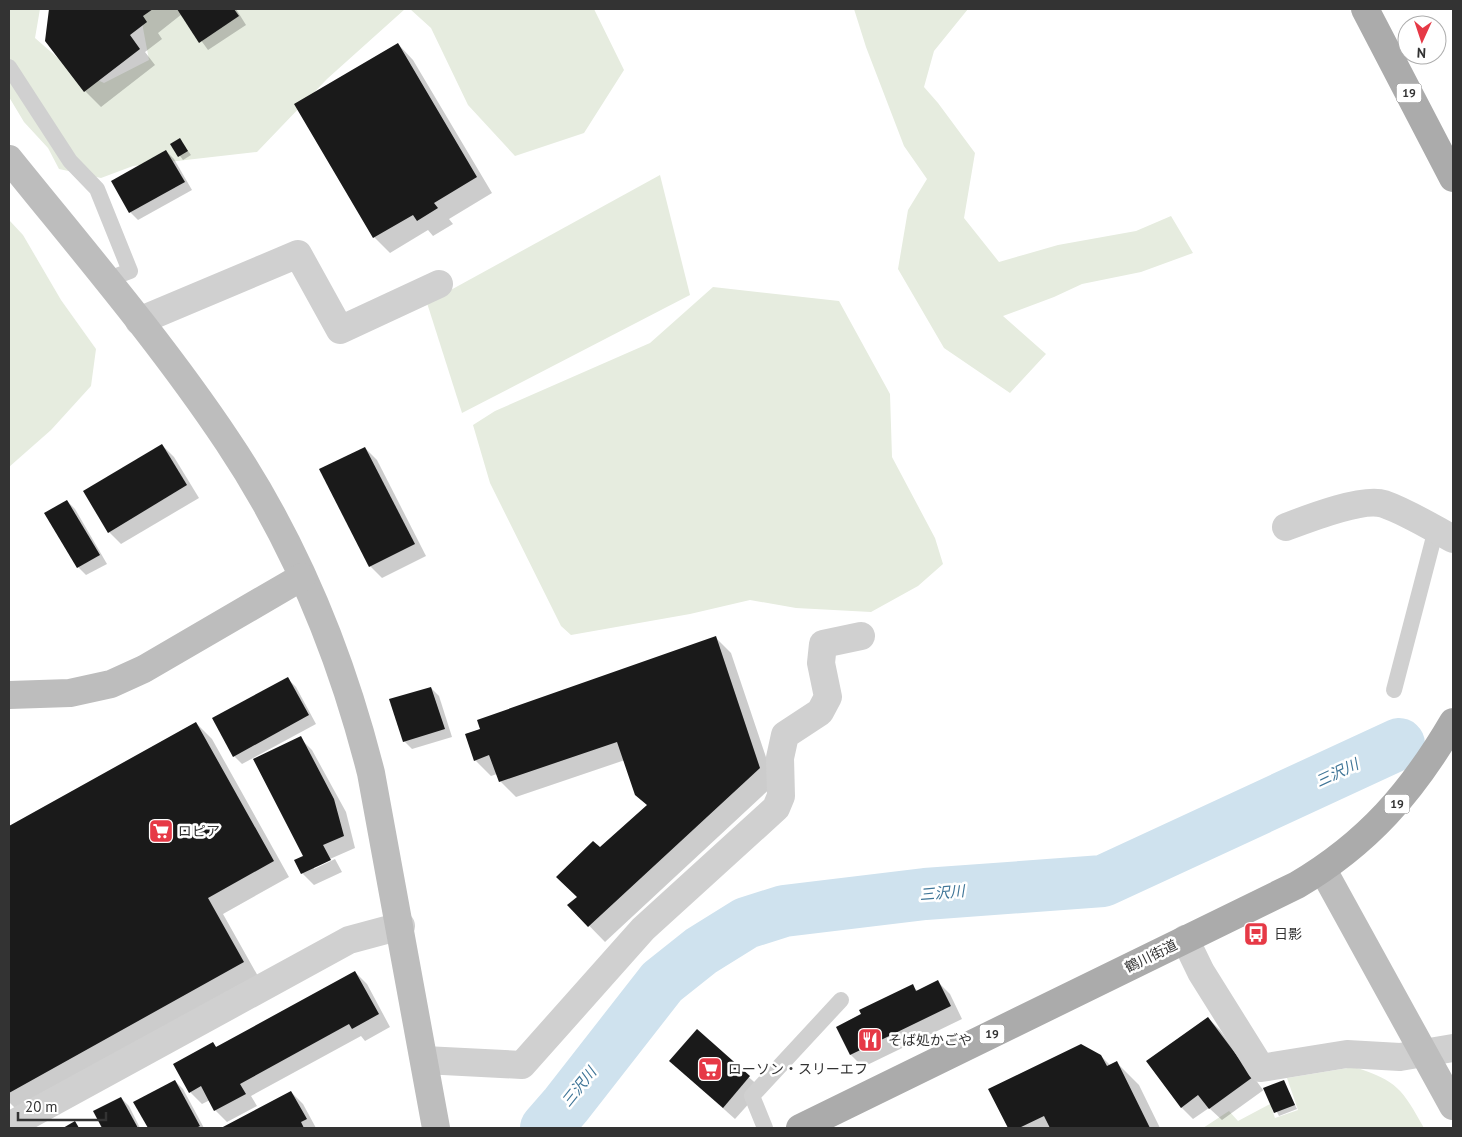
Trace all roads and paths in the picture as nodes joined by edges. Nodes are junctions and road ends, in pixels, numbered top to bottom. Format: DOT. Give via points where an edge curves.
graph roads {
  1 [pos="1365,9"];
  2 [pos="9,67"];
  3 [pos="9,160"];
  4 [pos="1453,178"];
  5 [pos="106,280"];
  6 [pos="439,284"];
  7 [pos="139,321"];
  8 [pos="1286,527"];
  9 [pos="1444,534"];
  10 [pos="302,578"];
  11 [pos="860,636"];
  12 [pos="1394,690"];
  13 [pos="9,695"];
  14 [pos="1453,722"];
  15 [pos="1323,870"];
  16 [pos="401,926"];
  17 [pos="1185,939"];
  18 [pos="842,1000"];
  19 [pos="1453,1048"];
  20 [pos="1426,1054"];
  21 [pos="424,1060"];
  22 [pos="1453,1106"];
  23 [pos="9,1126"];
  24 [pos="436,1128"];
  25 [pos="766,1128"];
  26 [pos="800,1128"];
  1 -- 4 [label="main road, 19"];
  2 -- 5 [label="lane" via="70,161 97,189 130,272"];
  3 -- 5 [label="main road"];
  5 -- 7 [label="main road"];
  6 -- 7 [label="street" via="340,330 298,254"];
  7 -- 10 [label="main road" via="229,444 279,528"];
  8 -- 9 [label="street" via="1326,512 1382,503"];
  9 -- 12 [label="lane"];
  10 -- 13 [label="main road" via="144,669 111,684 70,693"];
  10 -- 16 [label="main road" via="322,622 358,723 381,818"];
  11 -- 21 [label="street" via="823,644 821,663 828,697 820,712 785,735 780,758 781,796 776,808 643,929 522,1065"];
  14 -- 15 [label="main road, 鶴川街道 / 19" via="1410,789 1388,815"];
  15 -- 17 [label="main road, 鶴川街道 / 19"];
  15 -- 20 [label="main road"];
  16 -- 21 [label="main road"];
  16 -- 23 [label="street" via="349,940"];
  17 -- 20 [label="street" via="1201,972 1261,1068 1347,1054 1400,1057"];
  17 -- 26 [label="main road, 鶴川街道 / 19"];
  18 -- 25 [label="lane" via="752,1096"];
  19 -- 20 [label="street"];
  20 -- 22 [label="main road"];
  21 -- 24 [label="main road"];
}
